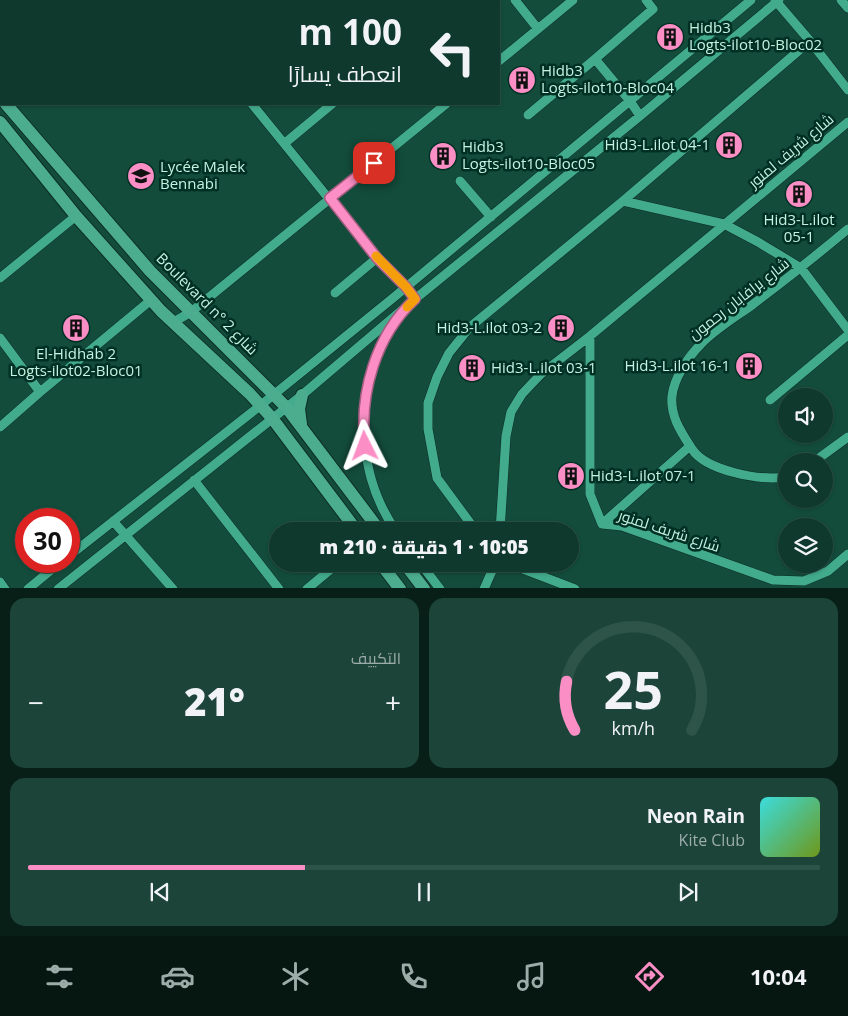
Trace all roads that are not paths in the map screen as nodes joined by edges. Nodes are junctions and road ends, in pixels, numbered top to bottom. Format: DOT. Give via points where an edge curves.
graph roads {
  1 [pos="515,0"];
  2 [pos="572,0"];
  3 [pos="646,0"];
  4 [pos="751,0"];
  5 [pos="841,0"];
  6 [pos="777,1"];
  7 [pos="848,8"];
  8 [pos="538,29"];
  9 [pos="810,41"];
  10 [pos="595,59"];
  11 [pos="500,60"];
  12 [pos="848,90"];
  13 [pos="630,101"];
  14 [pos="7,105"];
  15 [pos="253,105"];
  16 [pos="331,105"];
  17 [pos="445,105"];
  18 [pos="528,115"];
  19 [pos="640,116"];
  20 [pos="0,122"];
  21 [pos="848,122"];
  22 [pos="285,143"];
  23 [pos="460,181"];
  24 [pos="330,198"];
  25 [pos="623,201"];
  26 [pos="76,216"];
  27 [pos="491,217"];
  28 [pos="724,224"];
  29 [pos="848,230"];
  30 [pos="377,258"];
  31 [pos="801,268"];
  32 [pos="0,278"];
  33 [pos="406,287"];
  34 [pos="335,293"];
  35 [pos="415,299"];
  36 [pos="151,300"];
  37 [pos="405,309"];
  38 [pos="191,312"];
  39 [pos="172,323"];
  40 [pos="848,330"];
  41 [pos="848,334"];
  42 [pos="590,336"];
  43 [pos="0,338"];
  44 [pos="40,392"];
  45 [pos="274,395"];
  46 [pos="302,395"];
  47 [pos="770,400"];
  48 [pos="261,405"];
  49 [pos="286,407"];
  50 [pos="272,418"];
  51 [pos="301,424"];
  52 [pos="0,427"];
  53 [pos="848,437"];
  54 [pos="690,446"];
  55 [pos="826,453"];
  56 [pos="778,479"];
  57 [pos="194,480"];
  58 [pos="113,521"];
  59 [pos="349,522"];
  60 [pos="373,522"];
  61 [pos="391,522"];
  62 [pos="470,522"];
  63 [pos="501,522"];
  64 [pos="602,524"];
  65 [pos="126,534"];
  66 [pos="80,547"];
  67 [pos="848,554"];
  68 [pos="327,572"];
  69 [pos="387,572"];
  70 [pos="411,572"];
  71 [pos="427,572"];
  72 [pos="491,572"];
  73 [pos="532,572"];
  74 [pos="47,573"];
  75 [pos="0,582"];
  76 [pos="5,588"];
  77 [pos="28,588"];
  78 [pos="58,588"];
  79 [pos="173,588"];
  80 [pos="279,588"];
  81 [pos="307,588"];
  82 [pos="400,588"];
  83 [pos="424,588"];
  84 [pos="440,588"];
  85 [pos="484,588"];
  86 [pos="575,588"];
  1 -- 8 [label="street"];
  2 -- 8 [label="street"];
  3 -- 10 [label="street" via="653,9"];
  4 -- 13 [label="street"];
  5 -- 7 [label="street"];
  6 -- 9 [label="street"];
  6 -- 19 [label="street"];
  8 -- 11 [label="street"];
  9 -- 12 [label="street"];
  9 -- 25 [label="street"];
  10 -- 13 [label="street"];
  10 -- 18 [label="street"];
  13 -- 19 [label="street"];
  13 -- 27 [label="street"];
  14 -- 38 [label="main road, Boulevard n° شارع 2" via="150,271"];
  15 -- 22 [label="street"];
  16 -- 22 [label="street"];
  17 -- 24 [label="street"];
  19 -- 35 [label="street"];
  20 -- 26 [label="main road"];
  21 -- 28 [label="street, شارع شريف لمنور"];
  22 -- 24 [label="street"];
  23 -- 27 [label="street"];
  24 -- 30 [label="street"];
  24 -- 38 [label="street"];
  25 -- 28 [label="street"];
  25 -- 62 [label="street" via="470,327 449,353 437,376 428,403 428,429 438,478"];
  26 -- 32 [label="street"];
  26 -- 36 [label="main road"];
  27 -- 33 [label="street"];
  28 -- 31 [label="street"];
  28 -- 42 [label="street, شارع شريف لمنور"];
  29 -- 31 [label="street, شارع برافابان رحمون"];
  30 -- 33 [label="street"];
  30 -- 34 [label="street"];
  31 -- 40 [label="street"];
  31 -- 54 [label="street, شارع برافابان رحمون" via="701,343 682,369 672,396 673,415"];
  33 -- 35 [label="street"];
  33 -- 45 [label="street"];
  35 -- 37 [label="street"];
  36 -- 39 [label="main road"];
  36 -- 44 [label="street"];
  37 -- 46 [label="street"];
  37 -- 61 [label="street" via="378,353 364,406 364,435 372,482"];
  38 -- 39 [label="street"];
  38 -- 45 [label="main road, Boulevard n° شارع 2"];
  39 -- 48 [label="main road"];
  41 -- 47 [label="street"];
  42 -- 63 [label="street, شارع شريف لمنور" via="541,374 522,394 511,412 506,436"];
  42 -- 64 [label="street, شارع شريف لمنور" via="590,494"];
  43 -- 44 [label="street"];
  44 -- 52 [label="street"];
  45 -- 48 [label="street"];
  45 -- 49 [label="main road, Boulevard n° شارع 2"];
  46 -- 49 [label="street"];
  46 -- 51 [label="main road" via="299,409"];
  48 -- 50 [label="main road"];
  48 -- 58 [label="street"];
  49 -- 50 [label="street"];
  49 -- 51 [label="main road, Boulevard n° شارع 2"];
  50 -- 57 [label="street"];
  50 -- 59 [label="main road"];
  51 -- 60 [label="main road, Boulevard n° شارع 2"];
  53 -- 55 [label="street"];
  54 -- 56 [label="street, شارع برافابان رحمون" via="714,467"];
  54 -- 64 [label="street"];
  57 -- 65 [label="street"];
  57 -- 80 [label="street"];
  58 -- 65 [label="street"];
  58 -- 66 [label="street"];
  64 -- 67 [label="street, شارع شريف لمنور" via="622,526 773,580 804,581 828,571"];
  65 -- 78 [label="street"];
  65 -- 79 [label="street"];
  68 -- 81 [label="street"];
  69 -- 82 [label="main road"];
  70 -- 83 [label="main road"];
  71 -- 84 [label="street"];
  72 -- 85 [label="street"];
  73 -- 86 [label="street"];
  74 -- 77 [label="street"];
  75 -- 76 [label="street"];
}
